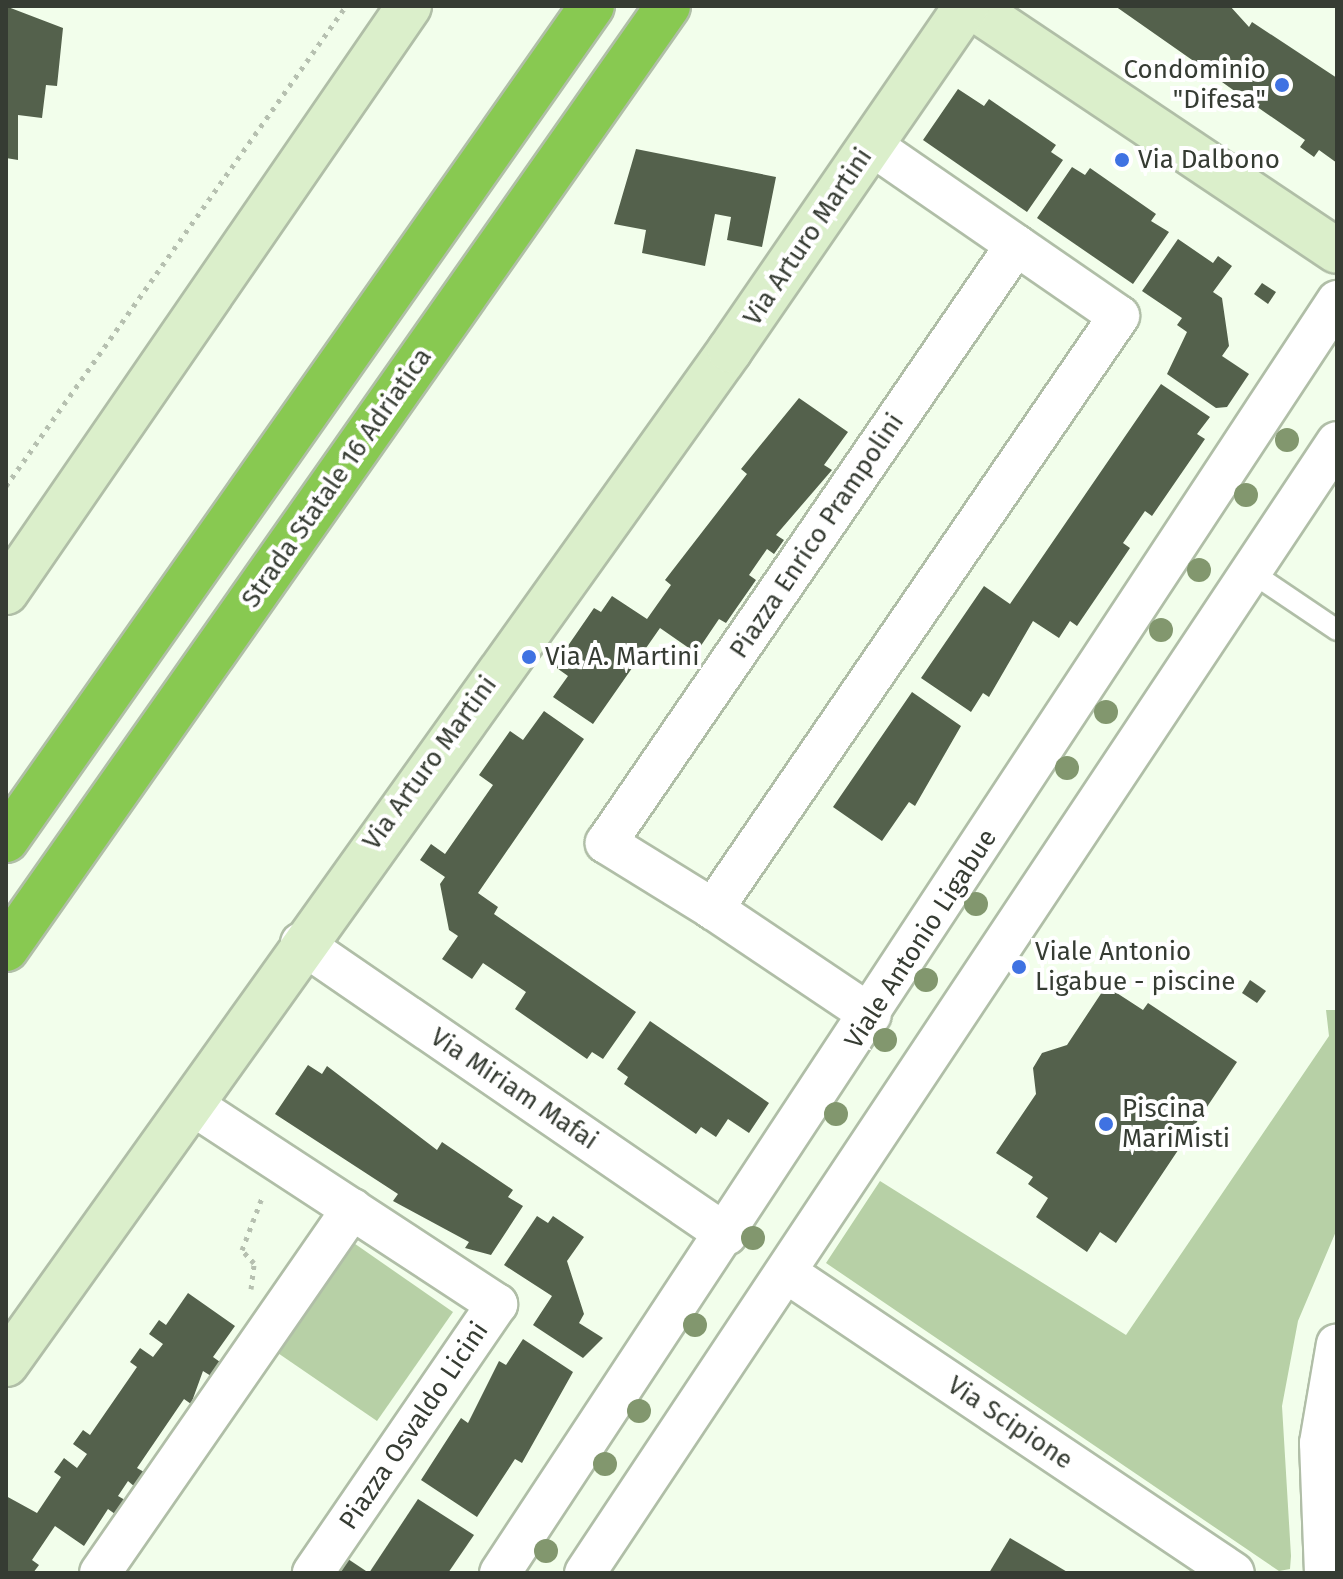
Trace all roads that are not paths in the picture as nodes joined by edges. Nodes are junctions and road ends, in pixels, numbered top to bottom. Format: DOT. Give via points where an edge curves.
graph roads {
  1 [pos="409,6"];
  2 [pos="592,6"];
  3 [pos="668,6"];
  4 [pos="968,6"];
  5 [pos="871,145"];
  6 [pos="1016,245"];
  7 [pos="1335,245"];
  8 [pos="1337,301"];
  9 [pos="1337,442"];
  10 [pos="1251,572"];
  11 [pos="6,592"];
  12 [pos="1337,630"];
  13 [pos="6,840"];
  14 [pos="713,909"];
  15 [pos="301,943"];
  16 [pos="6,949"];
  17 [pos="871,1015"];
  18 [pos="191,1104"];
  19 [pos="352,1209"];
  20 [pos="727,1235"];
  21 [pos="787,1273"];
  22 [pos="1337,1344"];
  23 [pos="6,1364"];
  24 [pos="100,1573"];
  25 [pos="313,1573"];
  26 [pos="500,1573"];
  27 [pos="585,1573"];
  28 [pos="1234,1573"];
  29 [pos="1325,1573"];
  1 -- 11 [label="street"];
  2 -- 13 [label="highway"];
  3 -- 16 [label="highway, Strada Statale 16 Adriatica"];
  4 -- 5 [label="street, Via Arturo Martini"];
  4 -- 7 [label="street"];
  5 -- 6 [label="street"];
  5 -- 15 [label="street, Via Arturo Martini"];
  6 -- 14 [label="street" via="1119,316"];
  6 -- 14 [label="street, Piazza Enrico Prampolini" via="606,843"];
  8 -- 17 [label="street, Viale Antonio Ligabue"];
  9 -- 10 [label="street"];
  10 -- 12 [label="lane"];
  10 -- 21 [label="street"];
  14 -- 17 [label="street, Piazza Enrico Prampolini"];
  15 -- 18 [label="street, Via Arturo Martini"];
  15 -- 20 [label="street, Via Miriam Mafai"];
  17 -- 20 [label="street, Viale Antonio Ligabue"];
  18 -- 19 [label="street, Piazza Osvaldo Licini"];
  18 -- 23 [label="street, Via Arturo Martini"];
  19 -- 24 [label="street"];
  19 -- 25 [label="street, Piazza Osvaldo Licini" via="497,1304"];
  20 -- 26 [label="street, Viale Antonio Ligabue"];
  21 -- 27 [label="street"];
  21 -- 28 [label="street, Via Scipione"];
  22 -- 29 [label="street" via="1320,1443"];
}
